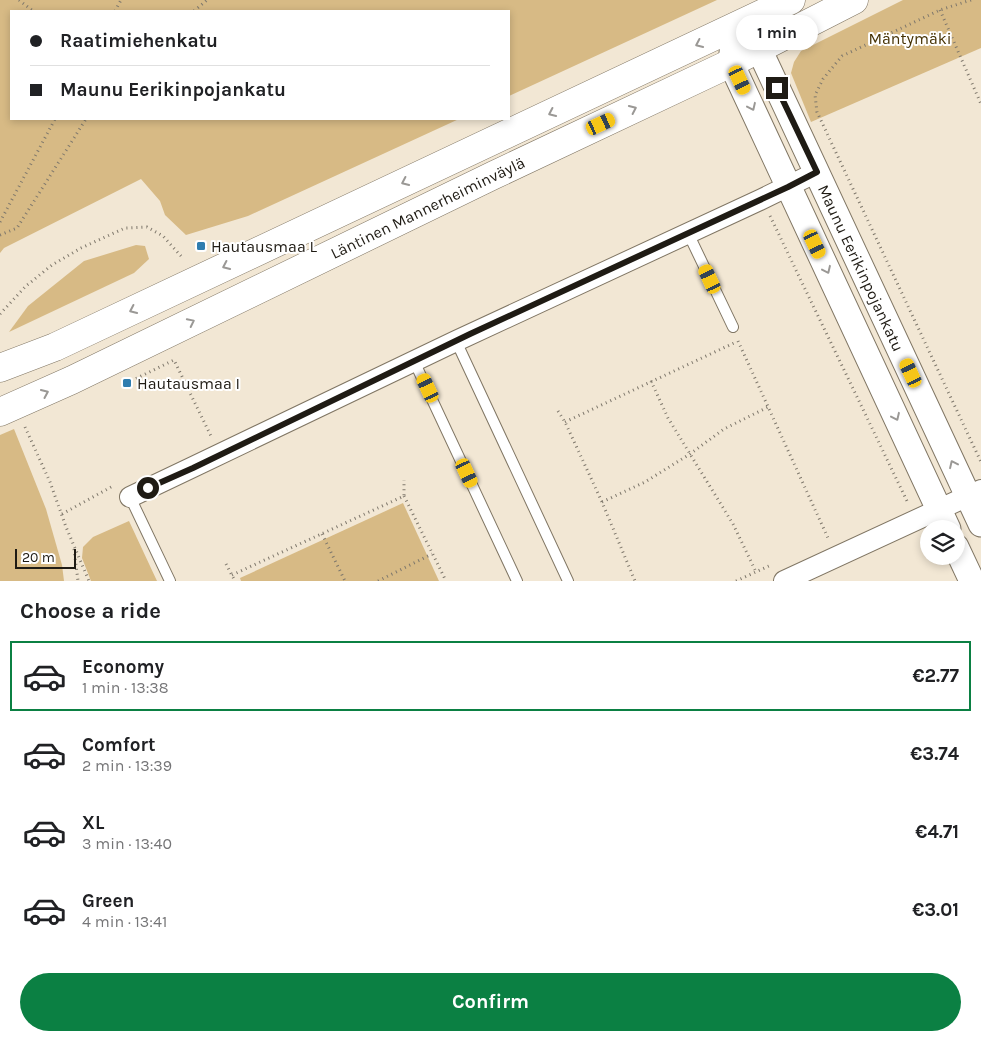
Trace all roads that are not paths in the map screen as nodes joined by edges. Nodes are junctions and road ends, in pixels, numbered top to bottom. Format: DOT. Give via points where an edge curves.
graph roads {
  1 [pos="791,0"];
  2 [pos="854,0"];
  3 [pos="734,28"];
  4 [pos="759,49"];
  5 [pos="731,63"];
  6 [pos="817,172"];
  7 [pos="788,187"];
  8 [pos="688,233"];
  9 [pos="733,327"];
  10 [pos="456,341"];
  11 [pos="414,361"];
  12 [pos="0,368"];
  13 [pos="12,418"];
  14 [pos="975,493"];
  15 [pos="130,497"];
  16 [pos="943,519"];
  17 [pos="981,524"];
  18 [pos="964,565"];
  19 [pos="170,581"];
  20 [pos="517,581"];
  21 [pos="568,581"];
  22 [pos="784,581"];
  23 [pos="972,581"];
  1 -- 3 [label="main road, Läntinen Mannerheiminväylä"];
  2 -- 4 [label="main road, Läntinen Mannerheiminväylä"];
  3 -- 4 [label="street, Maunu Eerikinpojankatu"];
  3 -- 5 [label="street, Maunu Eerikinpojankatu"];
  3 -- 12 [label="main road, Läntinen Mannerheiminväylä, one-way" via="64,343"];
  4 -- 5 [label="main road, Läntinen Mannerheiminväylä"];
  4 -- 6 [label="street, Maunu Eerikinpojankatu"];
  5 -- 7 [label="street, Maunu Eerikinpojankatu, one-way"];
  13 -- 5 [label="main road, Läntinen Mannerheiminväylä, one-way" via="72,380"];
  6 -- 7 [label="street"];
  14 -- 6 [label="street, Maunu Eerikinpojankatu, one-way"];
  7 -- 8 [label="street"];
  7 -- 16 [label="street, Maunu Eerikinpojankatu, one-way"];
  8 -- 9 [label="lane"];
  8 -- 10 [label="street"];
  10 -- 11 [label="street"];
  10 -- 21 [label="lane"];
  11 -- 15 [label="street"];
  11 -- 20 [label="lane"];
  14 -- 16 [label="street"];
  14 -- 17 [label="street, Maunu Eerikinpojankatu"];
  15 -- 19 [label="lane"];
  16 -- 22 [label="street" via="916,519"];
  18 -- 23 [label="street"];
}
